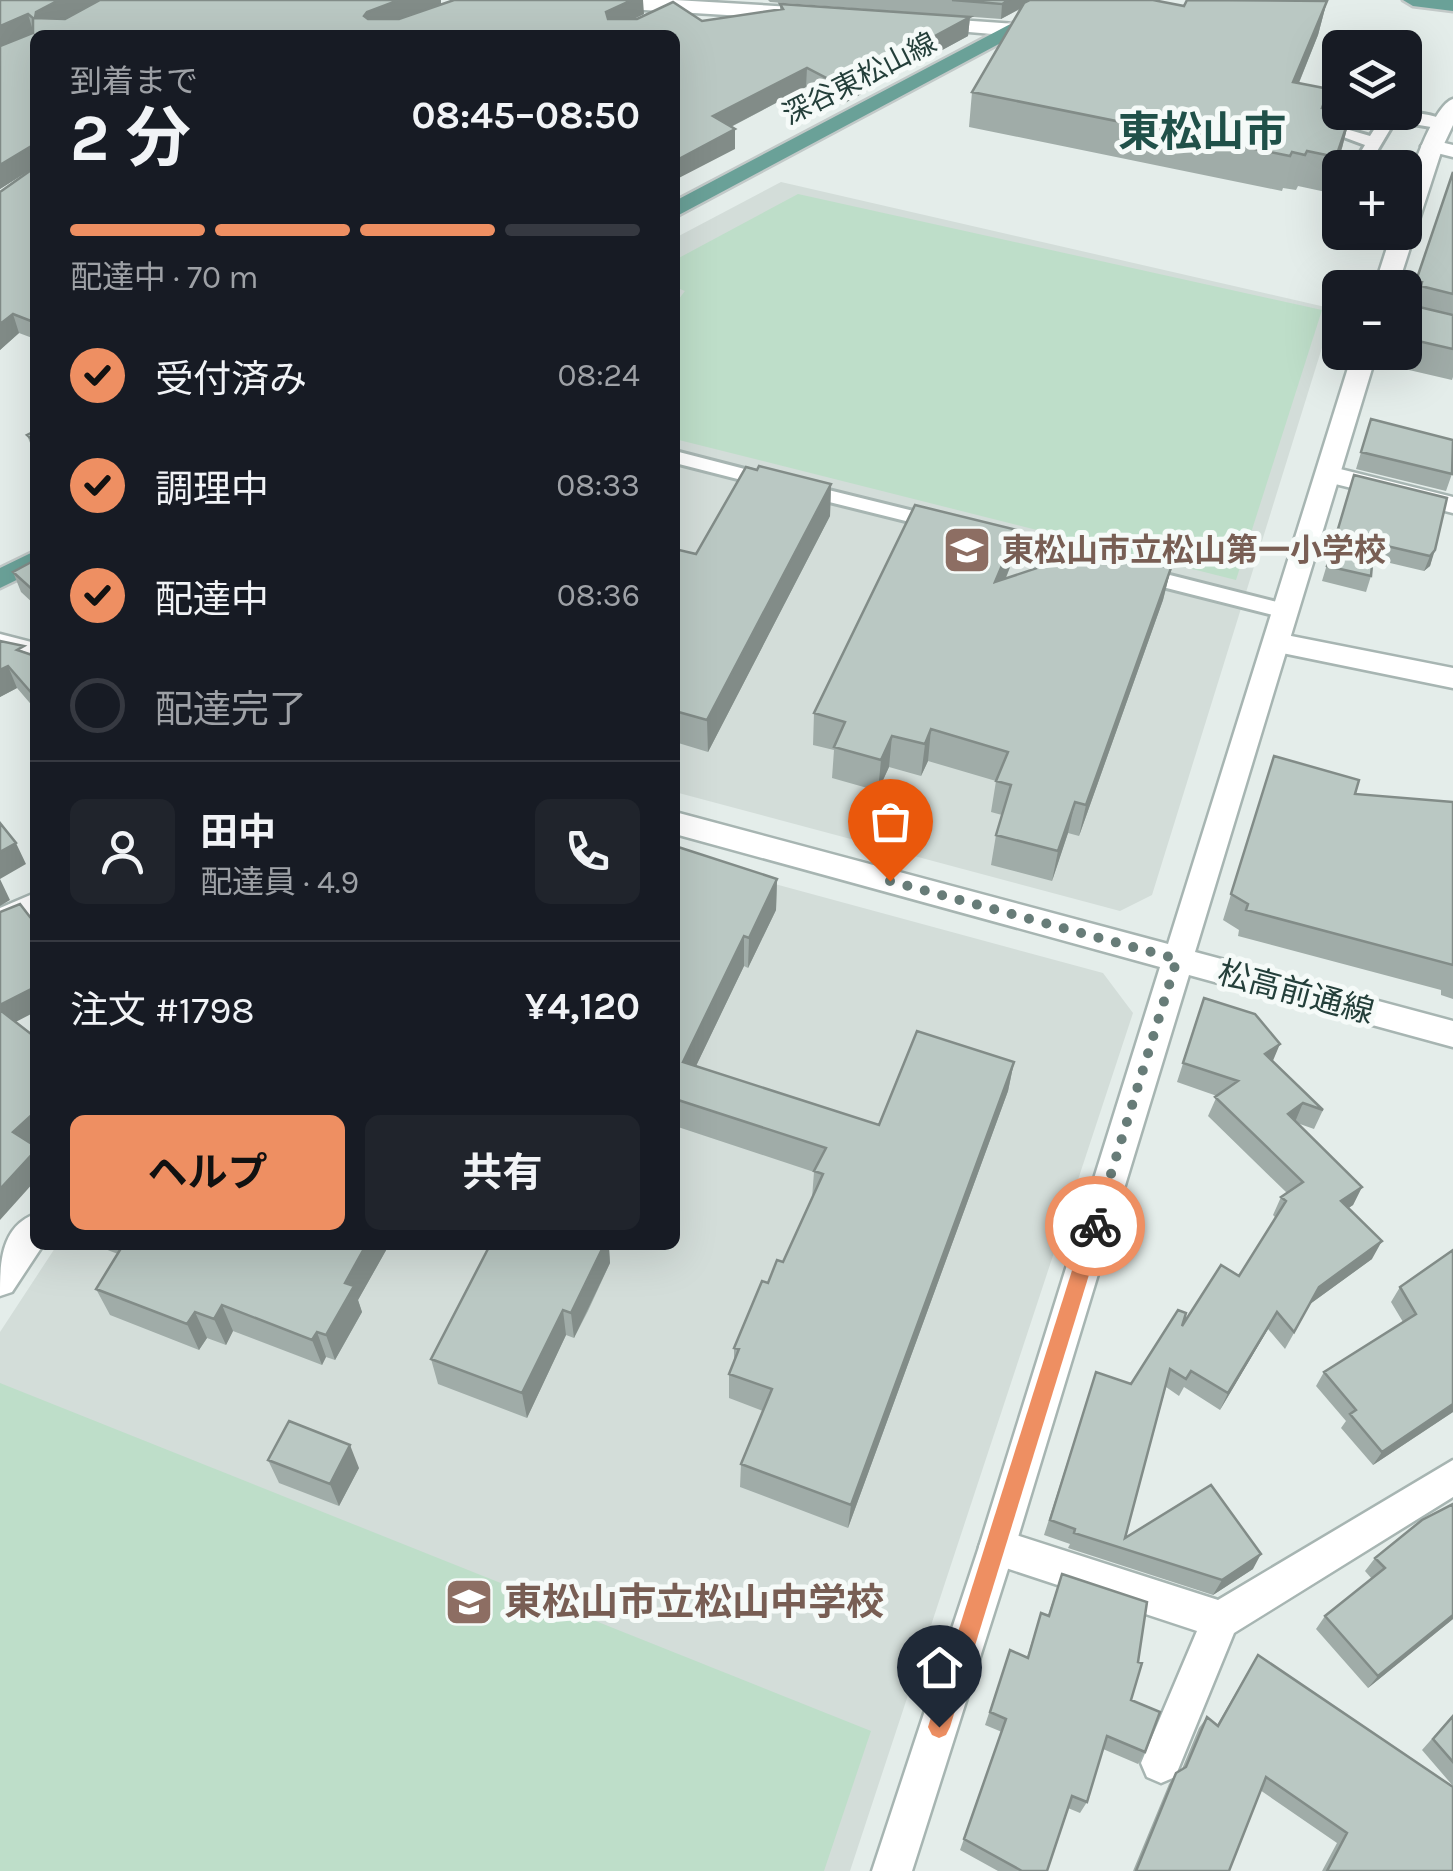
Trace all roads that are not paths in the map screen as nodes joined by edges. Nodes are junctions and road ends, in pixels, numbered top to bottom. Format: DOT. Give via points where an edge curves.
graph roads {
  1 [pos="550,0"];
  2 [pos="569,0"];
  3 [pos="578,0"];
  4 [pos="1071,0"];
  5 [pos="1413,0"];
  6 [pos="678,4"];
  7 [pos="1453,5"];
  8 [pos="838,16"];
  9 [pos="917,22"];
  10 [pos="636,28"];
  11 [pos="1016,30"];
  12 [pos="1422,114"];
  13 [pos="1448,115"];
  14 [pos="1338,130"];
  15 [pos="1380,130"];
  16 [pos="1373,142"];
  17 [pos="1442,148"];
  18 [pos="1368,150"];
  19 [pos="1422,191"];
  20 [pos="680,207"];
  21 [pos="1360,370"];
  22 [pos="680,458"];
  23 [pos="1328,474"];
  24 [pos="1453,504"];
  25 [pos="30,563"];
  26 [pos="0,579"];
  27 [pos="1285,611"];
  28 [pos="1276,643"];
  29 [pos="0,644"];
  30 [pos="30,652"];
  31 [pos="1453,678"];
  32 [pos="680,824"];
  33 [pos="30,907"];
  34 [pos="0,921"];
  35 [pos="1177,959"];
  36 [pos="1453,1034"];
  37 [pos="30,1237"];
  38 [pos="0,1282"];
  39 [pos="1453,1477"];
  40 [pos="997,1547"];
  41 [pos="1221,1620"];
  42 [pos="1161,1762"];
  43 [pos="892,1871"];
  1 -- 2 [label="street"];
  3 -- 6 [label="street"];
  4 -- 11 [label="main road, 深谷東松山線"];
  5 -- 7 [label="main road"];
  6 -- 8 [label="street"];
  6 -- 10 [label="street"];
  9 -- 11 [label="street"];
  11 -- 20 [label="main road, 深谷東松山線"];
  12 -- 13 [label="lane"];
  13 -- 17 [label="street"];
  14 -- 16 [label="lane"];
  15 -- 16 [label="lane"];
  16 -- 18 [label="lane"];
  17 -- 19 [label="street"];
  21 -- 23 [label="street"];
  22 -- 27 [label="lane"];
  23 -- 24 [label="street"];
  23 -- 27 [label="street"];
  25 -- 26 [label="main road"];
  27 -- 28 [label="street"];
  28 -- 31 [label="street"];
  28 -- 35 [label="street"];
  29 -- 30 [label="street"];
  32 -- 35 [label="street, 松高前通線"];
  33 -- 34 [label="street"];
  35 -- 36 [label="street, 松高前通線"];
  35 -- 40 [label="street"];
  37 -- 38 [label="street"];
  39 -- 41 [label="street"];
  40 -- 41 [label="street"];
  40 -- 43 [label="street"];
  41 -- 42 [label="street"];
}
